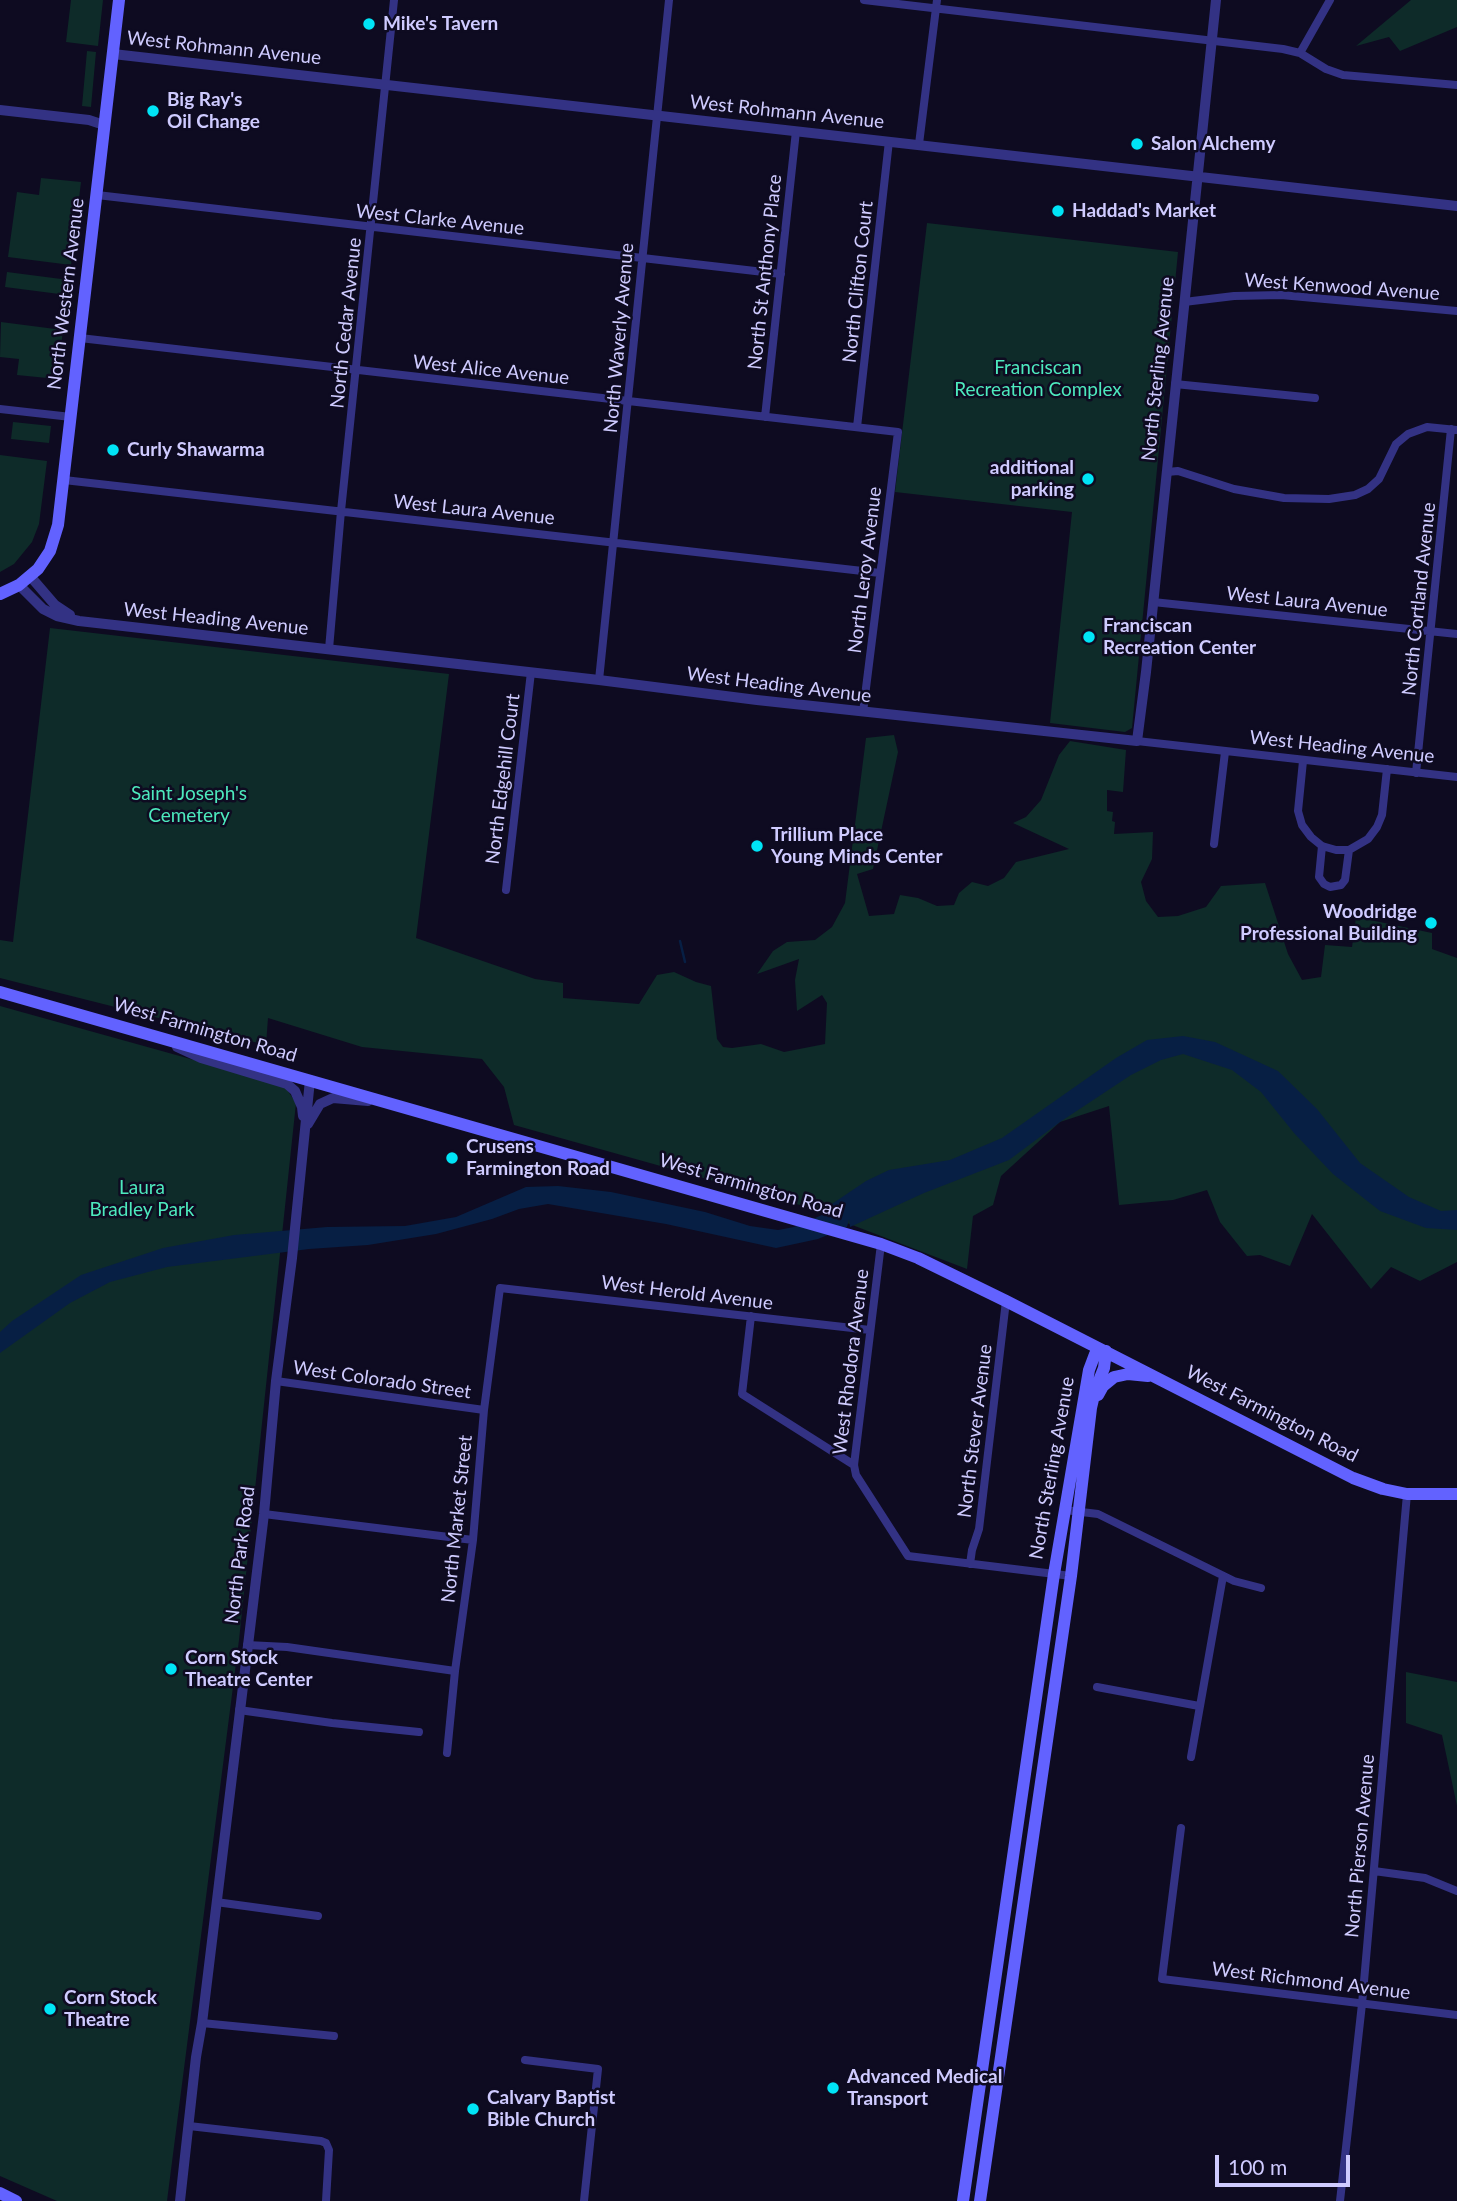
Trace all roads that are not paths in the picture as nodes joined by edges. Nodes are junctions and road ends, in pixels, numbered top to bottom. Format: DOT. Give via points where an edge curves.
graph roads {
  1 [pos="119,0"];
  2 [pos="394,0"];
  3 [pos="669,0"];
  4 [pos="864,0"];
  5 [pos="1216,0"];
  6 [pos="1330,0"];
  7 [pos="936,4"];
  8 [pos="1212,40"];
  9 [pos="1300,53"];
  10 [pos="113,54"];
  11 [pos="387,84"];
  12 [pos="1457,85"];
  13 [pos="0,110"];
  14 [pos="656,115"];
  15 [pos="104,125"];
  16 [pos="796,131"];
  17 [pos="889,141"];
  18 [pos="919,145"];
  19 [pos="1197,178"];
  20 [pos="97,195"];
  21 [pos="1457,206"];
  22 [pos="372,228"];
  23 [pos="642,258"];
  24 [pos="781,274"];
  25 [pos="1184,302"];
  26 [pos="1457,311"];
  27 [pos="80,338"];
  28 [pos="356,371"];
  29 [pos="1175,384"];
  30 [pos="1315,398"];
  31 [pos="629,401"];
  32 [pos="0,410"];
  33 [pos="71,417"];
  34 [pos="765,417"];
  35 [pos="857,427"];
  36 [pos="1454,429"];
  37 [pos="898,432"];
  38 [pos="1167,472"];
  39 [pos="64,480"];
  40 [pos="341,511"];
  41 [pos="614,542"];
  42 [pos="880,573"];
  43 [pos="24,581"];
  44 [pos="0,594"];
  45 [pos="1153,602"];
  46 [pos="1432,630"];
  47 [pos="1457,634"];
  48 [pos="329,649"];
  49 [pos="531,672"];
  50 [pos="599,680"];
  51 [pos="863,712"];
  52 [pos="1137,741"];
  53 [pos="1225,752"];
  54 [pos="1303,761"];
  55 [pos="1387,769"];
  56 [pos="1416,773"];
  57 [pos="1457,777"];
  58 [pos="1214,844"];
  59 [pos="1322,846"];
  60 [pos="1349,850"];
  61 [pos="506,890"];
  62 [pos="0,992"];
  63 [pos="147,1034"];
  64 [pos="310,1080"];
  65 [pos="393,1104"];
  66 [pos="304,1130"];
  67 [pos="881,1244"];
  68 [pos="500,1288"];
  69 [pos="1006,1301"];
  70 [pos="751,1316"];
  71 [pos="870,1330"];
  72 [pos="1105,1351"];
  73 [pos="276,1381"];
  74 [pos="1173,1385"];
  75 [pos="484,1410"];
  76 [pos="1084,1457"];
  77 [pos="854,1465"];
  78 [pos="1408,1494"];
  79 [pos="1457,1494"];
  80 [pos="1065,1510"];
  81 [pos="1079,1512"];
  82 [pos="264,1514"];
  83 [pos="473,1540"];
  84 [pos="970,1564"];
  85 [pos="1054,1574"];
  86 [pos="1071,1576"];
  87 [pos="1223,1576"];
  88 [pos="1261,1588"];
  89 [pos="247,1645"];
  90 [pos="455,1671"];
  91 [pos="1097,1687"];
  92 [pos="1199,1706"];
  93 [pos="239,1710"];
  94 [pos="419,1732"];
  95 [pos="447,1753"];
  96 [pos="1191,1757"];
  97 [pos="1181,1828"];
  98 [pos="1374,1871"];
  99 [pos="1457,1891"];
  100 [pos="216,1902"];
  101 [pos="318,1916"];
  102 [pos="1362,2004"];
  103 [pos="1457,2015"];
  104 [pos="202,2023"];
  105 [pos="334,2036"];
  106 [pos="525,2060"];
  107 [pos="189,2126"];
  108 [pos="0,2193"];
  109 [pos="16,2201"];
  110 [pos="180,2201"];
  111 [pos="326,2201"];
  112 [pos="584,2201"];
  113 [pos="963,2201"];
  114 [pos="980,2201"];
  115 [pos="1340,2201"];
  1 -- 10 [label="main road, North Western Avenue"];
  2 -- 11 [label="street, North Cedar Avenue"];
  3 -- 14 [label="street, North Waverly Avenue"];
  4 -- 7 [label="street"];
  5 -- 8 [label="street, North Sterling Avenue"];
  6 -- 9 [label="street"];
  7 -- 8 [label="street"];
  7 -- 18 [label="street"];
  8 -- 9 [label="street"];
  8 -- 19 [label="street, North Sterling Avenue"];
  9 -- 12 [label="street" via="1343,75"];
  10 -- 11 [label="street, West Rohmann Avenue"];
  10 -- 15 [label="main road, North Western Avenue"];
  11 -- 14 [label="street, West Rohmann Avenue"];
  11 -- 22 [label="street, North Cedar Avenue"];
  13 -- 15 [label="street"];
  14 -- 16 [label="street, West Rohmann Avenue"];
  14 -- 23 [label="street, North Waverly Avenue"];
  15 -- 20 [label="main road, North Western Avenue"];
  16 -- 17 [label="street, West Rohmann Avenue"];
  16 -- 24 [label="street, North St Anthony Place"];
  17 -- 18 [label="street, West Rohmann Avenue"];
  17 -- 35 [label="street, North Clifton Court"];
  18 -- 19 [label="street, West Rohmann Avenue"];
  19 -- 21 [label="street, West Rohmann Avenue"];
  19 -- 25 [label="street, North Sterling Avenue"];
  20 -- 22 [label="street, West Clarke Avenue"];
  20 -- 27 [label="main road, North Western Avenue"];
  22 -- 23 [label="street, West Clarke Avenue"];
  22 -- 28 [label="street, North Cedar Avenue"];
  23 -- 24 [label="street, West Clarke Avenue"];
  23 -- 31 [label="street, North Waverly Avenue"];
  24 -- 34 [label="street, North St Anthony Place"];
  25 -- 26 [label="street, West Kenwood Avenue" via="1281,295"];
  25 -- 29 [label="street, North Sterling Avenue"];
  27 -- 28 [label="street, West Alice Avenue"];
  27 -- 33 [label="main road, North Western Avenue"];
  28 -- 31 [label="street, West Alice Avenue"];
  28 -- 40 [label="street, North Cedar Avenue"];
  29 -- 30 [label="street"];
  29 -- 38 [label="street, North Sterling Avenue"];
  31 -- 34 [label="street, West Alice Avenue"];
  31 -- 41 [label="street, North Waverly Avenue"];
  32 -- 33 [label="street"];
  33 -- 39 [label="main road, North Western Avenue"];
  34 -- 35 [label="street, West Alice Avenue"];
  35 -- 37 [label="street, West Alice Avenue"];
  36 -- 38 [label="street" via="1427,427 1408,434 1396,444 1379,479 1362,492 1342,497 1284,498"];
  36 -- 46 [label="street, North Cortland Avenue"];
  37 -- 42 [label="street, North Leroy Avenue"];
  38 -- 45 [label="street, North Sterling Avenue"];
  39 -- 40 [label="street, West Laura Avenue"];
  39 -- 43 [label="main road, North Western Avenue" via="54,539 44,560"];
  40 -- 41 [label="street, West Laura Avenue"];
  40 -- 48 [label="street, North Cedar Avenue"];
  41 -- 42 [label="street, West Laura Avenue"];
  41 -- 50 [label="street, North Waverly Avenue"];
  42 -- 51 [label="street, North Leroy Avenue"];
  43 -- 44 [label="main road"];
  43 -- 48 [label="street, West Heading Avenue" via="38,606 71,620"];
  45 -- 46 [label="street, West Laura Avenue"];
  45 -- 52 [label="street, North Sterling Avenue"];
  46 -- 47 [label="street, West Laura Avenue"];
  46 -- 56 [label="street, North Cortland Avenue"];
  48 -- 49 [label="street, West Heading Avenue"];
  49 -- 50 [label="street, West Heading Avenue"];
  49 -- 61 [label="street, North Edgehill Court"];
  50 -- 51 [label="street, West Heading Avenue"];
  51 -- 52 [label="street, West Heading Avenue"];
  52 -- 53 [label="street, West Heading Avenue"];
  53 -- 54 [label="street, West Heading Avenue"];
  53 -- 58 [label="street"];
  54 -- 55 [label="street, West Heading Avenue"];
  54 -- 59 [label="street" via="1298,811 1302,825"];
  55 -- 56 [label="street, West Heading Avenue"];
  55 -- 60 [label="street" via="1377,827 1368,839"];
  56 -- 57 [label="street, West Heading Avenue"];
  59 -- 60 [label="street"];
  59 -- 60 [label="street" via="1319,877 1330,887 1345,880"];
  62 -- 63 [label="main road, West Farmington Road"];
  63 -- 64 [label="main road, West Farmington Road"];
  63 -- 66 [label="street" via="201,1058 287,1084 302,1107"];
  64 -- 65 [label="main road, West Farmington Road"];
  64 -- 66 [label="street, North Park Road"];
  65 -- 66 [label="street" via="333,1098 320,1104"];
  65 -- 67 [label="main road, West Farmington Road"];
  66 -- 73 [label="street, North Park Road"];
  67 -- 69 [label="main road, West Farmington Road"];
  67 -- 71 [label="street, West Rhodora Avenue"];
  68 -- 70 [label="street, West Herold Avenue"];
  68 -- 75 [label="street, North Market Street"];
  69 -- 72 [label="main road, West Farmington Road"];
  69 -- 84 [label="street, North Stever Avenue" via="979,1530"];
  70 -- 71 [label="street, West Herold Avenue"];
  70 -- 77 [label="street" via="742,1394"];
  71 -- 77 [label="street, West Rhodora Avenue"];
  72 -- 74 [label="main road, West Farmington Road"];
  72 -- 76 [label="main road, North Sterling Avenue"];
  72 -- 80 [label="main road, North Sterling Avenue" via="1095,1354 1089,1370"];
  73 -- 75 [label="street, West Colorado Street"];
  73 -- 82 [label="street, North Park Road"];
  74 -- 76 [label="main road" via="1132,1374 1109,1381 1095,1405"];
  74 -- 78 [label="main road, West Farmington Road" via="1353,1478"];
  75 -- 83 [label="street, North Market Street"];
  76 -- 81 [label="main road, North Sterling Avenue"];
  77 -- 84 [label="street, West Rhodora Avenue" via="908,1556"];
  78 -- 79 [label="main road, West Farmington Road"];
  78 -- 98 [label="street, North Pierson Avenue"];
  80 -- 81 [label="street"];
  80 -- 85 [label="main road, North Sterling Avenue"];
  81 -- 86 [label="main road, North Sterling Avenue"];
  81 -- 87 [label="street" via="1098,1514"];
  82 -- 83 [label="street"];
  82 -- 89 [label="street, North Park Road"];
  83 -- 90 [label="street, North Market Street"];
  84 -- 85 [label="street, West Rhodora Avenue"];
  85 -- 86 [label="street, West Rhodora Avenue"];
  85 -- 113 [label="main road, North Sterling Avenue"];
  86 -- 114 [label="main road, North Sterling Avenue"];
  87 -- 88 [label="street"];
  87 -- 92 [label="street"];
  89 -- 90 [label="street"];
  89 -- 93 [label="street, North Park Road"];
  90 -- 95 [label="street, North Market Street"];
  91 -- 92 [label="street"];
  92 -- 96 [label="street"];
  93 -- 94 [label="street"];
  93 -- 100 [label="street, North Park Road"];
  97 -- 102 [label="street, West Richmond Avenue" via="1162,1979"];
  98 -- 99 [label="street" via="1425,1878"];
  98 -- 102 [label="street, North Pierson Avenue"];
  100 -- 101 [label="street"];
  100 -- 104 [label="street, North Park Road"];
  102 -- 103 [label="street, West Richmond Avenue"];
  102 -- 115 [label="street, North Pierson Avenue"];
  104 -- 105 [label="street"];
  104 -- 107 [label="street, North Park Road"];
  106 -- 112 [label="street" via="598,2069"];
  107 -- 110 [label="street, North Park Road"];
  107 -- 111 [label="street" via="326,2143"];
  108 -- 109 [label="main road"];
}
